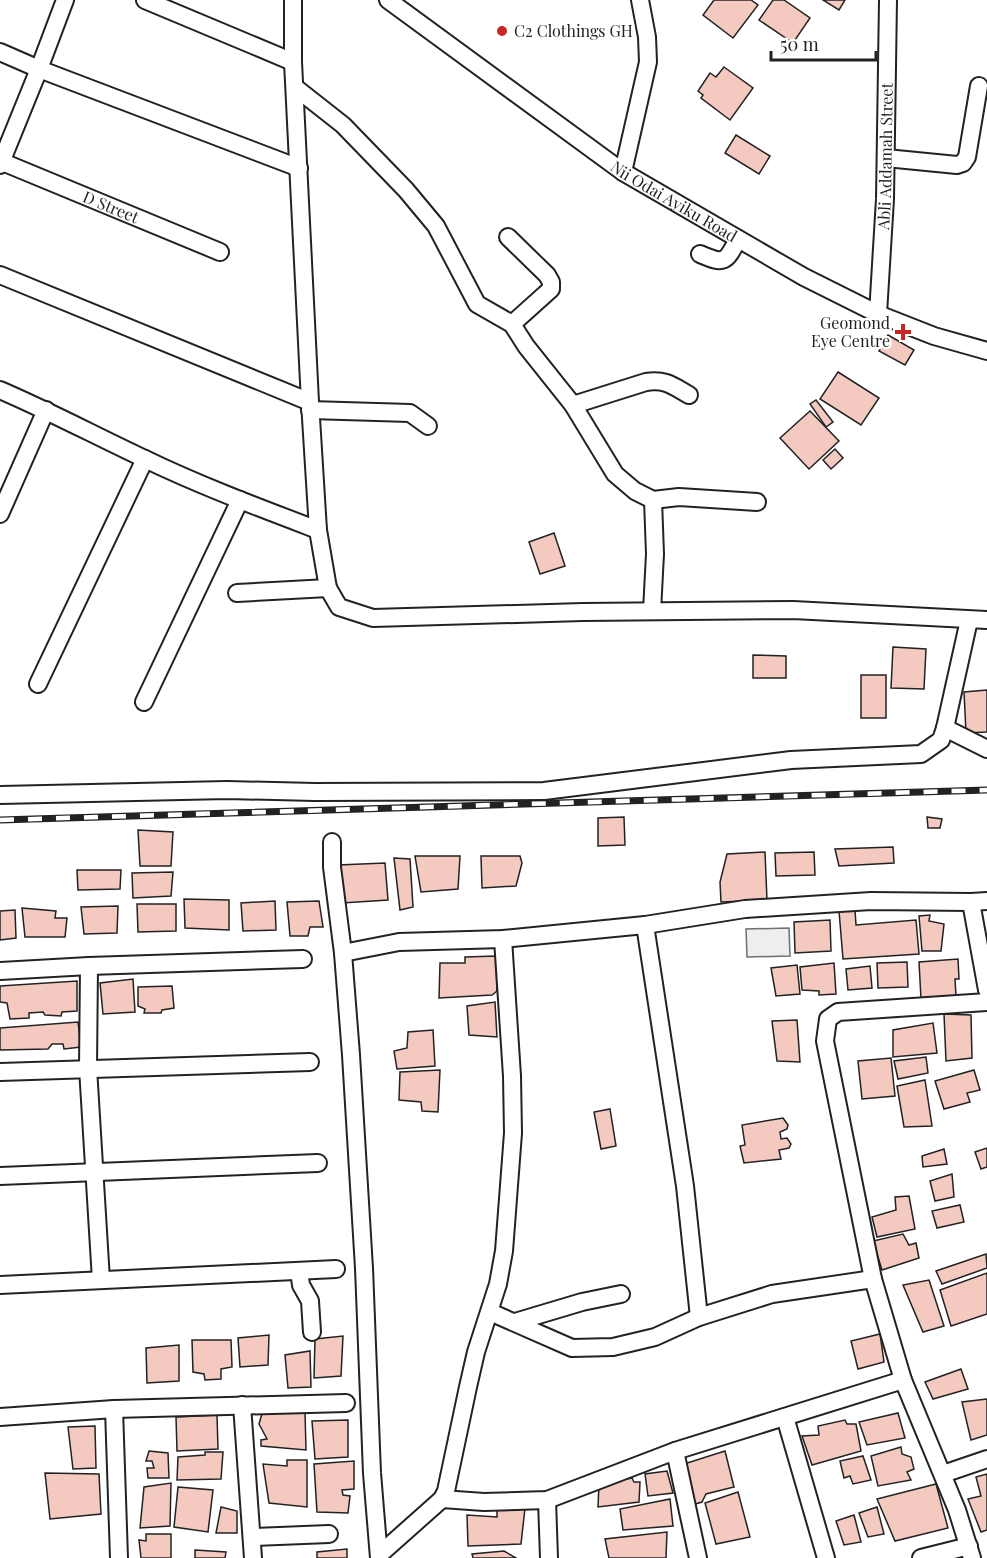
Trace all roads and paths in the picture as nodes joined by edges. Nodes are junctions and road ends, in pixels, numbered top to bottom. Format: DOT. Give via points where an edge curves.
graph roads {
  1 [pos="65,0"];
  2 [pos="145,0"];
  3 [pos="293,0"];
  4 [pos="388,0"];
  5 [pos="640,0"];
  6 [pos="888,0"];
  7 [pos="0,52"];
  8 [pos="293,62"];
  9 [pos="39,69"];
  10 [pos="979,86"];
  11 [pos="296,88"];
  12 [pos="886,158"];
  13 [pos="0,163"];
  14 [pos="299,168"];
  15 [pos="623,172"];
  16 [pos="508,237"];
  17 [pos="738,239"];
  18 [pos="220,252"];
  19 [pos="700,254"];
  20 [pos="0,275"];
  21 [pos="878,314"];
  22 [pos="512,324"];
  23 [pos="987,351"];
  24 [pos="0,390"];
  25 [pos="689,395"];
  26 [pos="573,405"];
  27 [pos="310,406"];
  28 [pos="45,410"];
  29 [pos="428,426"];
  30 [pos="145,459"];
  31 [pos="240,500"];
  32 [pos="653,500"];
  33 [pos="757,502"];
  34 [pos="0,514"];
  35 [pos="318,530"];
  36 [pos="328,588"];
  37 [pos="237,593"];
  38 [pos="652,611"];
  39 [pos="969,620"];
  40 [pos="987,620"];
  41 [pos="38,684"];
  42 [pos="144,702"];
  43 [pos="945,728"];
  44 [pos="987,750"];
  45 [pos="0,795"];
  46 [pos="332,842"];
  47 [pos="979,901"];
  48 [pos="645,925"];
  49 [pos="503,939"];
  50 [pos="343,953"];
  51 [pos="303,959"];
  52 [pos="89,966"];
  53 [pos="0,971"];
  54 [pos="987,990"];
  55 [pos="987,1002"];
  56 [pos="310,1062"];
  57 [pos="88,1068"];
  58 [pos="0,1072"];
  59 [pos="318,1163"];
  60 [pos="93,1171"];
  61 [pos="0,1176"];
  62 [pos="336,1269"];
  63 [pos="299,1270"];
  64 [pos="873,1279"];
  65 [pos="101,1280"];
  66 [pos="0,1285"];
  67 [pos="621,1294"];
  68 [pos="490,1312"];
  69 [pos="699,1317"];
  70 [pos="515,1322"];
  71 [pos="312,1332"];
  72 [pos="903,1380"];
  73 [pos="346,1403"];
  74 [pos="242,1405"];
  75 [pos="114,1409"];
  76 [pos="0,1417"];
  77 [pos="785,1417"];
  78 [pos="675,1451"];
  79 [pos="987,1459"];
  80 [pos="943,1474"];
  81 [pos="442,1499"];
  82 [pos="547,1500"];
  83 [pos="329,1534"];
  84 [pos="253,1537"];
  85 [pos="970,1552"];
  86 [pos="379,1557"];
  87 [pos="119,1558"];
  88 [pos="253,1558"];
  89 [pos="549,1558"];
  90 [pos="698,1558"];
  91 [pos="826,1558"];
  92 [pos="921,1558"];
  1 -- 9 [label="street"];
  2 -- 8 [label="street"];
  3 -- 8 [label="street"];
  4 -- 15 [label="street, Nii Odai Ayiku Road"];
  5 -- 15 [label="street" via="648,62"];
  6 -- 12 [label="street, Abli Addamah Street"];
  7 -- 9 [label="street"];
  8 -- 11 [label="street"];
  9 -- 13 [label="street"];
  9 -- 14 [label="street"];
  10 -- 12 [label="street" via="963,163"];
  11 -- 14 [label="street"];
  11 -- 22 [label="street" via="343,125 406,190 436,226 477,303"];
  12 -- 21 [label="street, Abli Addamah Street"];
  13 -- 18 [label="street, D Street"];
  14 -- 27 [label="street"];
  15 -- 17 [label="street, Nii Odai Ayiku Road"];
  16 -- 22 [label="street" via="551,282 551,289"];
  17 -- 19 [label="street" via="723,261"];
  17 -- 21 [label="street, Nii Odai Ayiku Road"];
  20 -- 27 [label="street"];
  21 -- 23 [label="street, Nii Odai Ayiku Road" via="933,336"];
  22 -- 26 [label="street"];
  24 -- 28 [label="street"];
  25 -- 26 [label="street" via="658,380"];
  26 -- 32 [label="street" via="615,474 635,492"];
  27 -- 29 [label="street" via="410,413"];
  27 -- 35 [label="street"];
  28 -- 30 [label="street"];
  28 -- 34 [label="street"];
  30 -- 31 [label="street"];
  30 -- 41 [label="street"];
  31 -- 35 [label="street"];
  31 -- 42 [label="street"];
  32 -- 33 [label="street" via="679,497"];
  32 -- 38 [label="street"];
  35 -- 36 [label="street"];
  36 -- 37 [label="street"];
  36 -- 38 [label="street" via="339,607 373,618"];
  38 -- 39 [label="street" via="793,610"];
  39 -- 40 [label="street"];
  39 -- 43 [label="street"];
  43 -- 44 [label="street"];
  43 -- 45 [label="street" via="941,740 921,754 791,760 544,791 227,790"];
  46 -- 50 [label="street"];
  47 -- 48 [label="street" via="745,909"];
  47 -- 54 [label="street"];
  48 -- 49 [label="street"];
  48 -- 69 [label="street" via="685,1186"];
  49 -- 50 [label="street" via="399,942"];
  49 -- 68 [label="street" via="513,1133 504,1251"];
  50 -- 86 [label="street"];
  51 -- 52 [label="street"];
  52 -- 53 [label="street"];
  52 -- 57 [label="street"];
  55 -- 64 [label="street" via="838,1012 828,1019 825,1041"];
  56 -- 57 [label="street"];
  57 -- 58 [label="street"];
  57 -- 60 [label="street"];
  59 -- 60 [label="street"];
  60 -- 61 [label="street"];
  60 -- 65 [label="street"];
  62 -- 63 [label="street"];
  63 -- 65 [label="street"];
  63 -- 71 [label="street" via="301,1285 310,1301"];
  64 -- 69 [label="street" via="785,1290"];
  64 -- 72 [label="street"];
  65 -- 66 [label="street"];
  67 -- 70 [label="street"];
  68 -- 70 [label="street"];
  68 -- 81 [label="street" via="476,1352"];
  69 -- 70 [label="street" via="655,1337 593,1348 559,1344"];
  72 -- 77 [label="street"];
  72 -- 80 [label="street"];
  73 -- 74 [label="street"];
  74 -- 75 [label="street"];
  74 -- 84 [label="street"];
  75 -- 76 [label="street"];
  75 -- 87 [label="street"];
  77 -- 78 [label="street"];
  77 -- 91 [label="street"];
  78 -- 82 [label="street"];
  78 -- 90 [label="street"];
  79 -- 80 [label="street"];
  80 -- 85 [label="street"];
  81 -- 82 [label="street"];
  81 -- 86 [label="street"];
  82 -- 89 [label="street"];
  83 -- 84 [label="street"];
  84 -- 88 [label="street"];
  85 -- 92 [label="street"];
}
